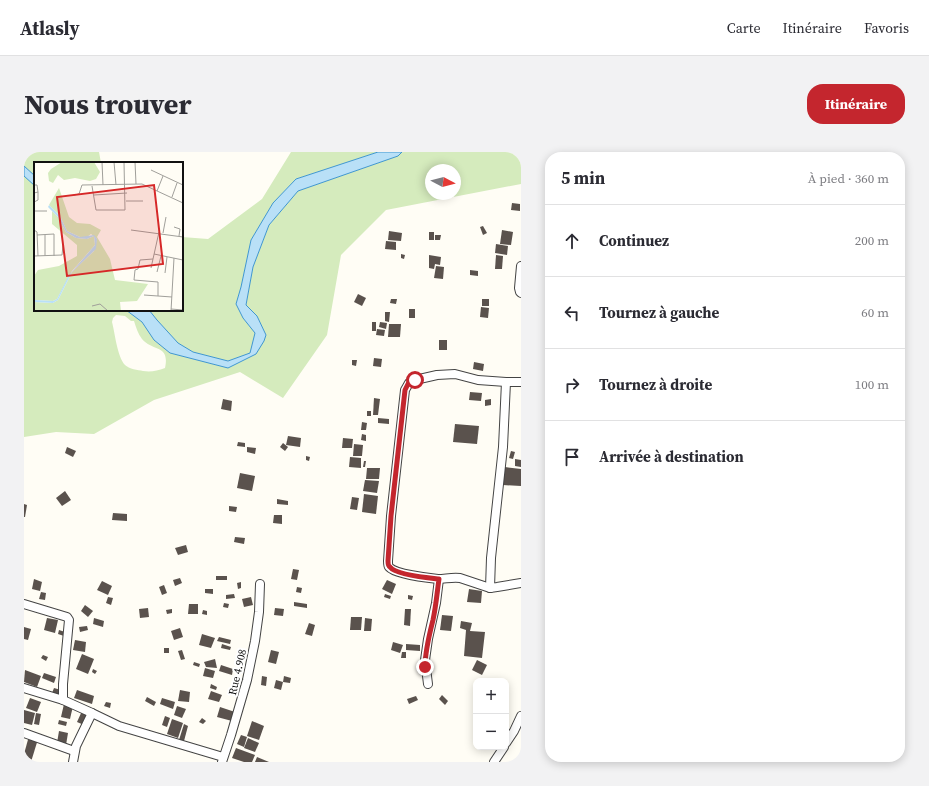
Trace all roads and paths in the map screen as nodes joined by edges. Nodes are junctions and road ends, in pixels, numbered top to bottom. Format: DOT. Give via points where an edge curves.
graph roads {
  1 [pos="521,266"];
  2 [pos="521,293"];
  3 [pos="506,382"];
  4 [pos="521,382"];
  5 [pos="439,579"];
  6 [pos="521,583"];
  7 [pos="260,584"];
  8 [pos="490,588"];
  9 [pos="24,604"];
  10 [pos="428,684"];
  11 [pos="24,688"];
  12 [pos="63,700"];
  13 [pos="92,713"];
  14 [pos="521,716"];
  15 [pos="24,733"];
  16 [pos="509,738"];
  17 [pos="502,750"];
  18 [pos="74,751"];
  19 [pos="223,759"];
  20 [pos="73,762"];
  21 [pos="494,762"];
  1 -- 2 [label="street"];
  3 -- 4 [label="street"];
  3 -- 5 [label="street" via="478,380 454,374 437,375 409,382 405,390 388,561 393,570"];
  3 -- 8 [label="street" via="503,447"];
  5 -- 8 [label="street" via="455,577"];
  5 -- 10 [label="street" via="425,660"];
  6 -- 8 [label="street"];
  7 -- 19 [label="street, Rue 4.908" via="255,641"];
  9 -- 12 [label="street" via="67,617 69,620"];
  11 -- 12 [label="street"];
  12 -- 13 [label="street"];
  13 -- 18 [label="street"];
  13 -- 19 [label="street" via="119,726"];
  14 -- 16 [label="street"];
  15 -- 18 [label="street"];
  17 -- 21 [label="street"];
  18 -- 20 [label="street"];
}
